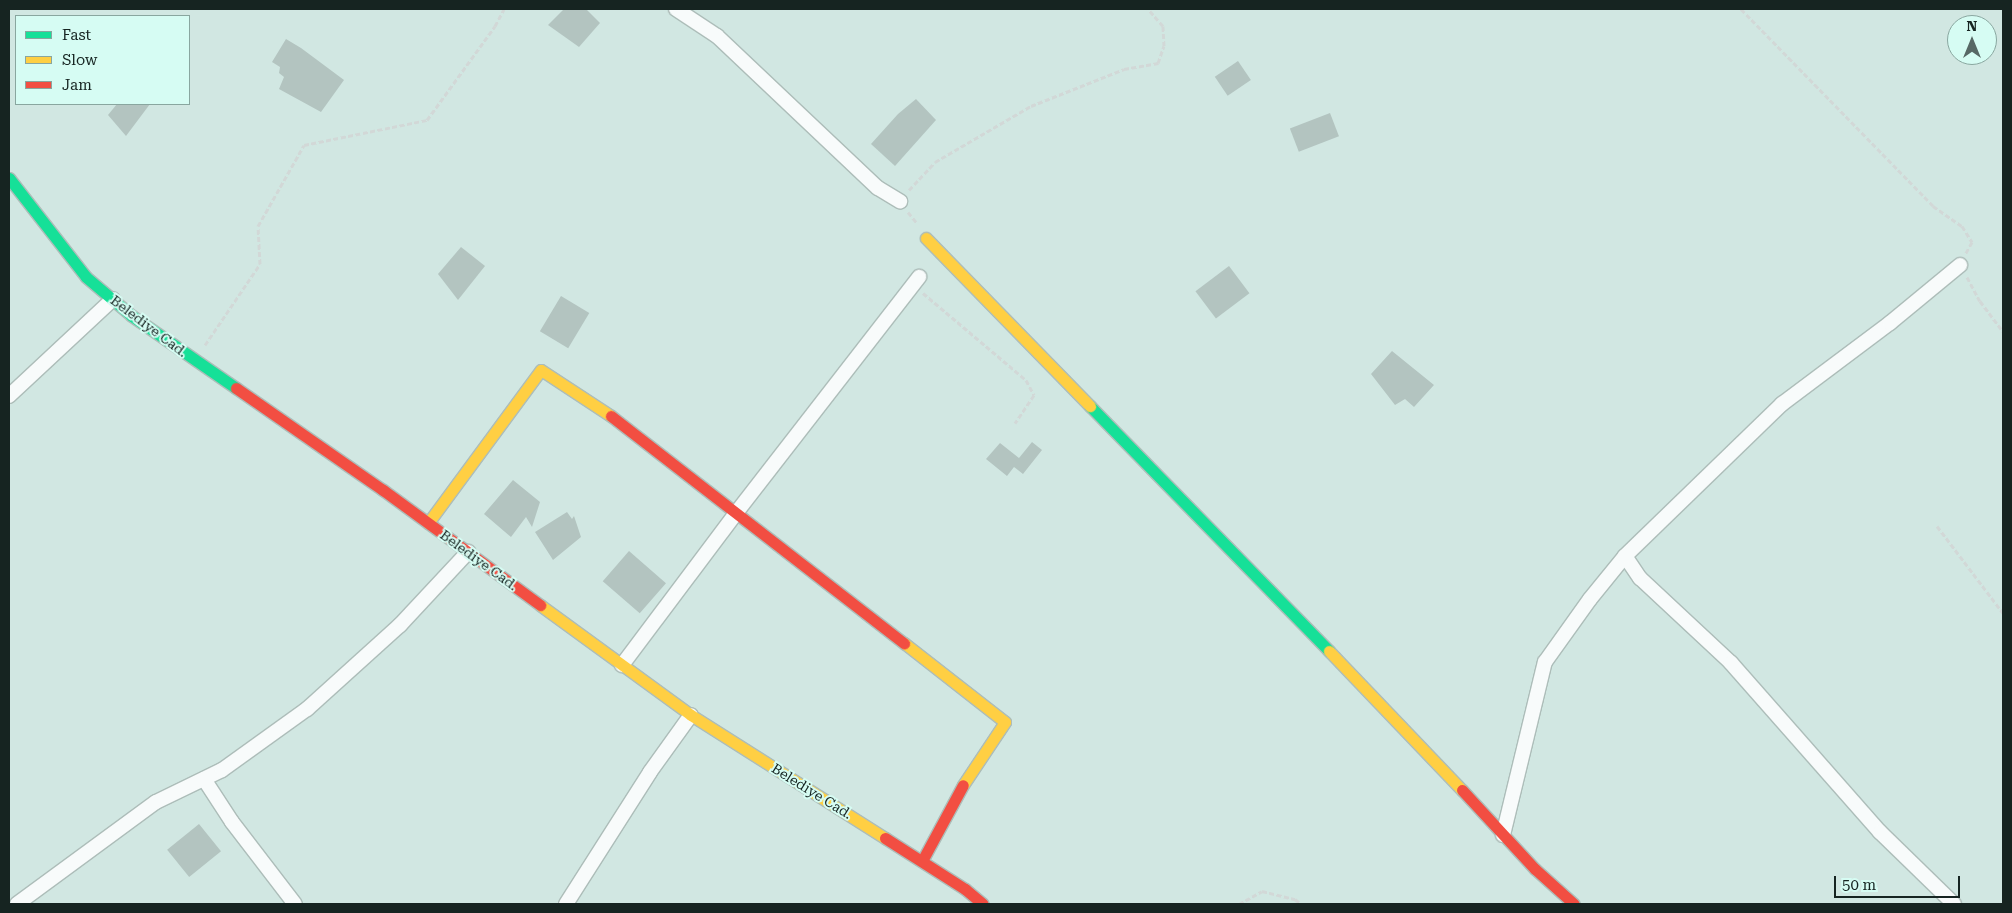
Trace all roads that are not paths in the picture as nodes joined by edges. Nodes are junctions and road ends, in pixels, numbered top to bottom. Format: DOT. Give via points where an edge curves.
graph roads {
  1 [pos="676,9"];
  2 [pos="9,178"];
  3 [pos="900,201"];
  4 [pos="926,238"];
  5 [pos="1960,264"];
  6 [pos="916,281"];
  7 [pos="113,299"];
  8 [pos="9,396"];
  9 [pos="736,513"];
  10 [pos="428,523"];
  11 [pos="468,552"];
  12 [pos="1625,556"];
  13 [pos="622,665"];
  14 [pos="691,715"];
  15 [pos="204,779"];
  16 [pos="1504,835"];
  17 [pos="922,861"];
  18 [pos="974,901"];
  19 [pos="17,904"];
  20 [pos="295,904"];
  21 [pos="566,904"];
  22 [pos="1574,904"];
  23 [pos="1954,904"];
  1 -- 3 [label="street" via="717,36 878,188"];
  2 -- 7 [label="street, Belediye Cad." via="86,276"];
  4 -- 16 [label="street" via="1405,729"];
  5 -- 12 [label="street" via="1782,404"];
  6 -- 9 [label="street"];
  7 -- 8 [label="street"];
  7 -- 10 [label="street, Belediye Cad." via="132,316"];
  9 -- 10 [label="street" via="624,425 542,370"];
  9 -- 13 [label="street"];
  9 -- 17 [label="street" via="1005,722 966,780"];
  10 -- 11 [label="street, Belediye Cad."];
  11 -- 13 [label="street, Belediye Cad."];
  11 -- 15 [label="street" via="400,625 307,709 222,770"];
  12 -- 16 [label="street" via="1590,598 1545,662"];
  12 -- 23 [label="street" via="1640,578 1730,664 1880,832"];
  13 -- 14 [label="street, Belediye Cad."];
  14 -- 17 [label="street, Belediye Cad."];
  14 -- 21 [label="street" via="650,772"];
  15 -- 19 [label="street" via="156,802"];
  15 -- 20 [label="street" via="232,822"];
  16 -- 22 [label="street"];
  17 -- 18 [label="street, Belediye Cad."];
}
